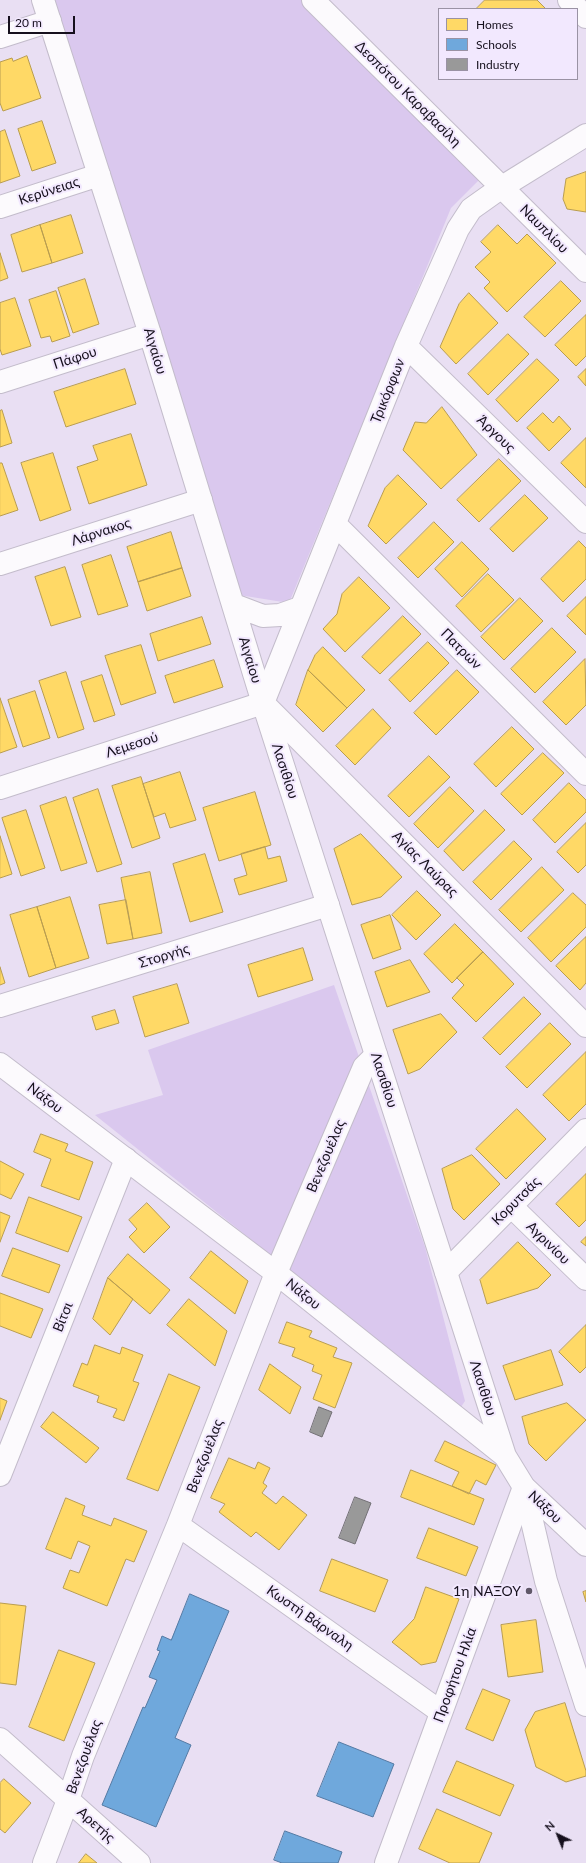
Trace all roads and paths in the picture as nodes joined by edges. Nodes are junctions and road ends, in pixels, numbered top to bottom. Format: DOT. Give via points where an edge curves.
graph roads {
  1 [pos="43,0"];
  2 [pos="313,0"];
  3 [pos="569,0"];
  4 [pos="577,8"];
  5 [pos="578,9"];
  6 [pos="586,17"];
  7 [pos="50,21"];
  8 [pos="0,37"];
  9 [pos="586,136"];
  10 [pos="99,175"];
  11 [pos="502,188"];
  12 [pos="0,207"];
  13 [pos="586,271"];
  14 [pos="150,334"];
  15 [pos="406,346"];
  16 [pos="0,382"];
  17 [pos="201,500"];
  18 [pos="586,522"];
  19 [pos="336,524"];
  20 [pos="0,564"];
  21 [pos="234,605"];
  22 [pos="300,608"];
  23 [pos="263,703"];
  24 [pos="586,774"];
  25 [pos="0,788"];
  26 [pos="328,905"];
  27 [pos="0,1006"];
  28 [pos="586,1026"];
  29 [pos="376,1055"];
  30 [pos="0,1064"];
  31 [pos="586,1130"];
  32 [pos="126,1159"];
  33 [pos="511,1206"];
  34 [pos="446,1272"];
  35 [pos="276,1273"];
  36 [pos="586,1280"];
  37 [pos="505,1456"];
  38 [pos="0,1475"];
  39 [pos="524,1487"];
  40 [pos="178,1525"];
  41 [pos="586,1545"];
  42 [pos="586,1705"];
  43 [pos="441,1712"];
  44 [pos="0,1739"];
  45 [pos="68,1800"];
  46 [pos="44,1863"];
  47 [pos="139,1863"];
  48 [pos="386,1863"];
  1 -- 7 [label="street, Αιγαίου"];
  2 -- 11 [label="street, Δεσπότου Καραβασίλη"];
  3 -- 4 [label="street"];
  5 -- 6 [label="street"];
  7 -- 8 [label="street"];
  7 -- 10 [label="street, Αιγαίου"];
  9 -- 11 [label="street, Τρικόρφων"];
  10 -- 12 [label="street, Κερύνειας"];
  10 -- 14 [label="street, Αιγαίου"];
  11 -- 13 [label="street, Ναυπλίου"];
  11 -- 15 [label="street, Τρικόρφων" via="471,209 458,229"];
  14 -- 16 [label="street, Πάφου"];
  14 -- 17 [label="street, Αιγαίου"];
  15 -- 18 [label="street, Άργους"];
  15 -- 19 [label="street, Τρικόρφων"];
  17 -- 20 [label="street, Λάρνακος"];
  17 -- 21 [label="street, Αιγαίου"];
  19 -- 22 [label="street, Τρικόρφων"];
  19 -- 24 [label="street, Πατρών"];
  21 -- 22 [label="street" via="263,616 280,615"];
  21 -- 23 [label="street, Αιγαίου"];
  22 -- 23 [label="street, Τρικόρφων"];
  23 -- 25 [label="street, Λεμεσού"];
  23 -- 26 [label="street, Λασιθίου"];
  23 -- 28 [label="street, Αγίας Λαύρας"];
  26 -- 27 [label="street, Στοργής"];
  26 -- 29 [label="street, Λασιθίου"];
  29 -- 34 [label="street, Λασιθίου"];
  29 -- 35 [label="street, Βενεζουέλας" via="364,1068"];
  30 -- 32 [label="street, Νάξου"];
  31 -- 33 [label="street, Κορυτσάς"];
  32 -- 35 [label="street, Νάξου"];
  32 -- 38 [label="street, Βίτσι"];
  33 -- 34 [label="street, Κορυτσάς"];
  33 -- 36 [label="street, Αγρινίου"];
  34 -- 37 [label="street, Λασιθίου"];
  35 -- 37 [label="street, Νάξου"];
  35 -- 40 [label="street, Βενεζουέλας"];
  37 -- 39 [label="street, Νάξου"];
  39 -- 41 [label="street, Νάξου"];
  39 -- 42 [label="street" via="546,1581"];
  39 -- 43 [label="street, Προφήτου Ηλία"];
  40 -- 43 [label="street, Κωστή Βάρναλη"];
  40 -- 45 [label="street, Βενεζουέλας" via="83,1756"];
  43 -- 48 [label="street, Προφήτου Ηλία"];
  44 -- 45 [label="street, Αρετής"];
  45 -- 46 [label="street, Βενεζουέλας"];
  45 -- 47 [label="street, Αρετής"];
}
